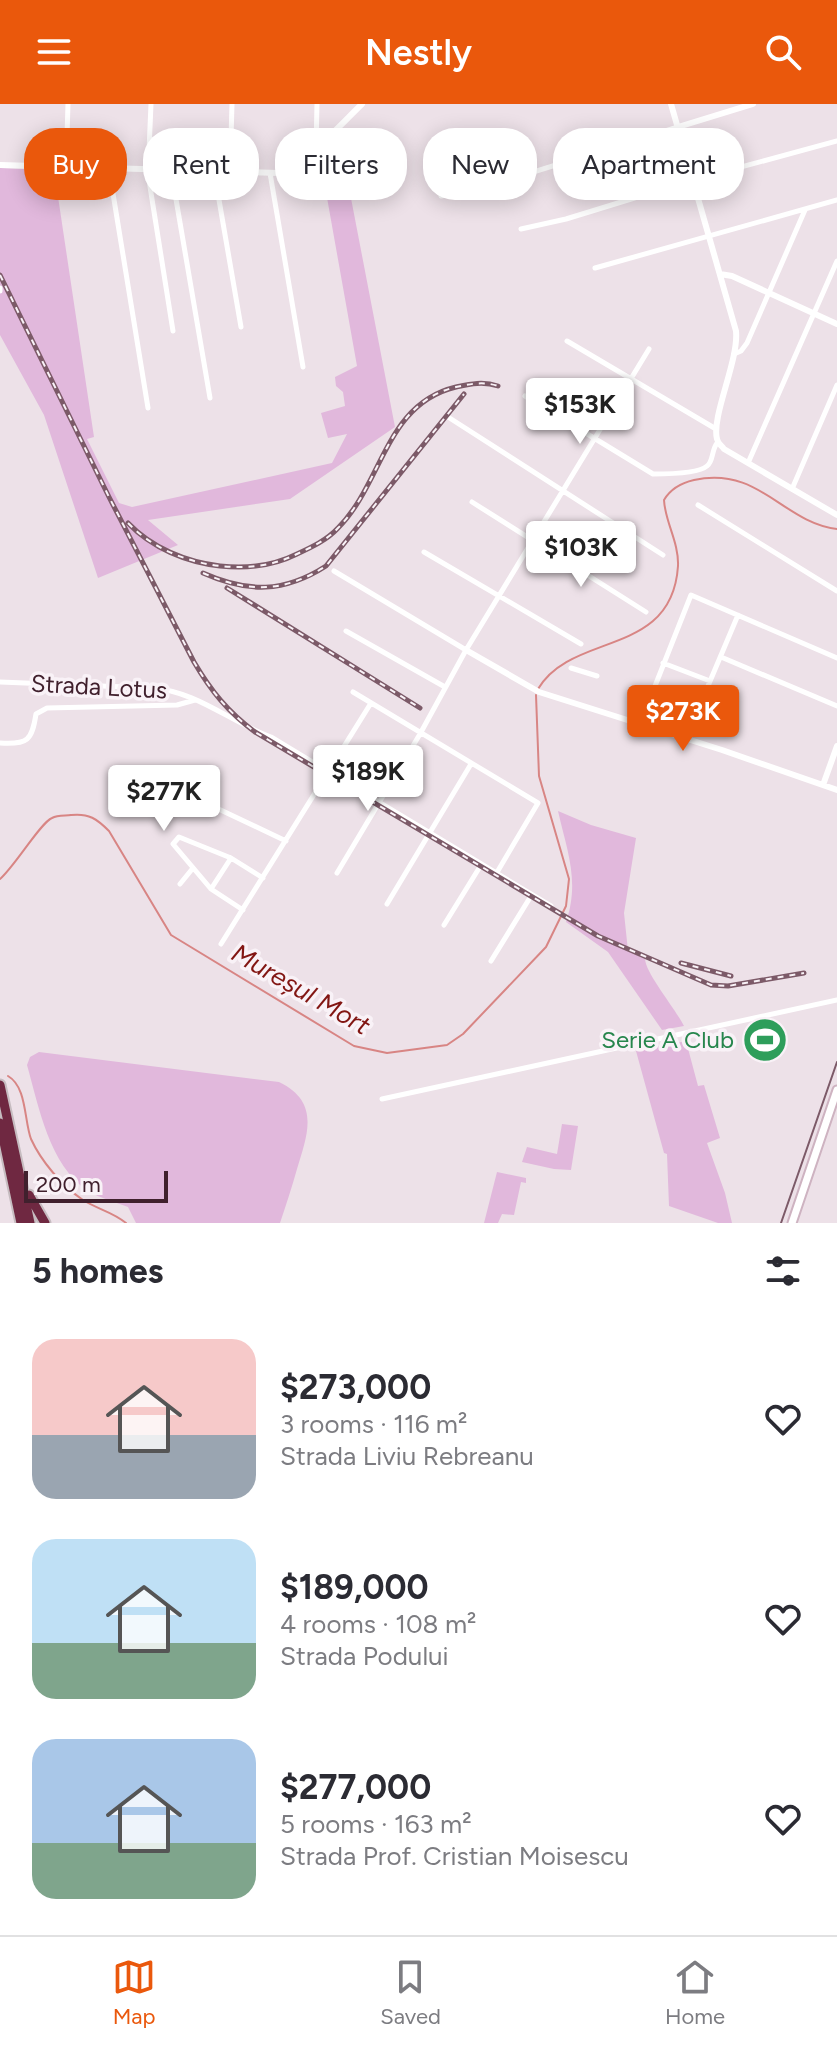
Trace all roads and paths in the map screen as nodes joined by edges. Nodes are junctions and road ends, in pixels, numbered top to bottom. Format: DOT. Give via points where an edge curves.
graph roads {
  1 [pos="68,104"];
  2 [pos="151,104"];
  3 [pos="232,104"];
  4 [pos="317,104"];
  5 [pos="362,104"];
  6 [pos="671,104"];
  7 [pos="753,104"];
  8 [pos="678,127"];
  9 [pos="67,128"];
  10 [pos="150,128"];
  11 [pos="231,128"];
  12 [pos="316,128"];
  13 [pos="337,128"];
  14 [pos="837,141"];
  15 [pos="0,165"];
  16 [pos="24,166"];
  17 [pos="744,166"];
  18 [pos="537,169"];
  19 [pos="259,173"];
  20 [pos="270,173"];
  21 [pos="275,173"];
  22 [pos="114,200"];
  23 [pos="154,200"];
  24 [pos="176,200"];
  25 [pos="219,200"];
  26 [pos="628,200"];
  27 [pos="699,200"];
  28 [pos="837,200"];
  29 [pos="805,209"];
  30 [pos="521,229"];
  31 [pos="709,235"];
  32 [pos="837,261"];
  33 [pos="595,268"];
  34 [pos="720,274"];
  35 [pos="769,293"];
  36 [pos="814,313"];
  37 [pos="837,324"];
  38 [pos="241,327"];
  39 [pos="173,331"];
  40 [pos="567,341"];
  41 [pos="649,349"];
  42 [pos="734,354"];
  43 [pos="303,367"];
  44 [pos="631,380"];
  45 [pos="837,385"];
  46 [pos="525,396"];
  47 [pos="210,398"];
  48 [pos="148,408"];
  49 [pos="448,417"];
  50 [pos="717,435"];
  51 [pos="595,438"];
  52 [pos="748,463"];
  53 [pos="792,489"];
  54 [pos="564,490"];
  55 [pos="472,502"];
  56 [pos="698,505"];
  57 [pos="837,515"];
  58 [pos="532,541"];
  59 [pos="424,552"];
  60 [pos="663,555"];
  61 [pos="334,571"];
  62 [pos="837,591"];
  63 [pos="499,597"];
  64 [pos="646,612"];
  65 [pos="738,615"];
  66 [pos="346,631"];
  67 [pos="581,644"];
  68 [pos="466,650"];
  69 [pos="721,657"];
  70 [pos="837,658"];
  71 [pos="663,663"];
  72 [pos="571,668"];
  73 [pos="597,676"];
  74 [pos="710,681"];
  75 [pos="0,682"];
  76 [pos="445,687"];
  77 [pos="353,692"];
  78 [pos="196,699"];
  79 [pos="371,703"];
  80 [pos="837,706"];
  81 [pos="640,724"];
  82 [pos="420,734"];
  83 [pos="686,738"];
  84 [pos="0,743"];
  85 [pos="837,746"];
  86 [pos="471,764"];
  87 [pos="328,771"];
  88 [pos="823,785"];
  89 [pos="172,787"];
  90 [pos="837,790"];
  91 [pos="379,802"];
  92 [pos="430,833"];
  93 [pos="287,840"];
  94 [pos="231,858"];
  95 [pos="481,865"];
  96 [pos="193,868"];
  97 [pos="337,873"];
  98 [pos="496,874"];
  99 [pos="263,878"];
  100 [pos="180,884"];
  101 [pos="211,889"];
  102 [pos="531,896"];
  103 [pos="387,904"];
  104 [pos="551,906"];
  105 [pos="243,910"];
  106 [pos="444,925"];
  107 [pos="221,944"];
  108 [pos="491,961"];
  109 [pos="837,1000"];
  110 [pos="0,1085"];
  111 [pos="837,1090"];
  112 [pos="382,1099"];
  113 [pos="0,1123"];
  114 [pos="19,1171"];
  115 [pos="21,1223"];
  116 [pos="30,1223"];
  117 [pos="45,1223"];
  118 [pos="792,1223"];
  1 -- 9 [label="street"];
  2 -- 10 [label="street"];
  3 -- 11 [label="street"];
  4 -- 12 [label="street"];
  5 -- 13 [label="street"];
  6 -- 8 [label="street"];
  7 -- 8 [label="street"];
  8 -- 18 [label="street"];
  14 -- 17 [label="street"];
  15 -- 16 [label="street"];
  19 -- 20 [label="street"];
  20 -- 21 [label="street"];
  20 -- 43 [label="street"];
  22 -- 48 [label="street"];
  23 -- 39 [label="street"];
  24 -- 47 [label="street"];
  25 -- 38 [label="street"];
  26 -- 30 [label="street"];
  27 -- 31 [label="street"];
  28 -- 29 [label="street"];
  29 -- 31 [label="street"];
  29 -- 35 [label="street"];
  31 -- 33 [label="street"];
  31 -- 34 [label="street"];
  32 -- 36 [label="street"];
  34 -- 35 [label="street"];
  34 -- 42 [label="street" via="736,331"];
  35 -- 36 [label="street"];
  35 -- 42 [label="street" via="747,343"];
  36 -- 37 [label="street"];
  36 -- 52 [label="street"];
  40 -- 44 [label="street"];
  41 -- 44 [label="street"];
  42 -- 50 [label="street"];
  44 -- 50 [label="street"];
  44 -- 51 [label="street"];
  45 -- 53 [label="street"];
  46 -- 51 [label="street"];
  49 -- 54 [label="street"];
  50 -- 51 [label="street" via="709,465 672,474 648,473"];
  50 -- 52 [label="street"];
  51 -- 54 [label="street"];
  52 -- 53 [label="street"];
  53 -- 57 [label="street"];
  54 -- 58 [label="street"];
  54 -- 60 [label="street"];
  55 -- 58 [label="street"];
  56 -- 62 [label="street"];
  58 -- 63 [label="street"];
  58 -- 64 [label="street"];
  59 -- 63 [label="street"];
  61 -- 68 [label="street"];
  63 -- 67 [label="street"];
  63 -- 68 [label="street"];
  65 -- 69 [label="street"];
  65 -- 70 [label="street"];
  65 -- 71 [label="street" via="691,595"];
  66 -- 76 [label="street"];
  68 -- 76 [label="street"];
  68 -- 81 [label="street" via="539,692"];
  69 -- 74 [label="street"];
  69 -- 80 [label="street"];
  71 -- 74 [label="street"];
  71 -- 81 [label="street"];
  72 -- 73 [label="street"];
  74 -- 83 [label="street"];
  75 -- 78 [label="street, Strada Lotus" via="167,689"];
  76 -- 82 [label="street"];
  77 -- 79 [label="street"];
  78 -- 84 [label="street" via="177,705 47,708 36,714 35,730 25,741"];
  78 -- 87 [label="street, Strada Lotus"];
  79 -- 82 [label="street"];
  79 -- 87 [label="street"];
  81 -- 83 [label="street"];
  82 -- 86 [label="street"];
  82 -- 91 [label="street"];
  83 -- 88 [label="street"];
  85 -- 88 [label="street"];
  86 -- 92 [label="street"];
  86 -- 98 [label="street" via="538,803"];
  87 -- 91 [label="street, Strada Lotus"];
  87 -- 93 [label="street"];
  88 -- 90 [label="street"];
  89 -- 93 [label="street"];
  91 -- 92 [label="street, Strada Lotus"];
  91 -- 97 [label="street"];
  92 -- 95 [label="street, Strada Lotus"];
  92 -- 103 [label="street"];
  93 -- 99 [label="street"];
  94 -- 96 [label="street" via="179,837 173,844"];
  94 -- 99 [label="street"];
  94 -- 101 [label="street"];
  95 -- 98 [label="street, Strada Lotus"];
  95 -- 106 [label="street"];
  96 -- 100 [label="street"];
  96 -- 101 [label="street"];
  98 -- 102 [label="street, Strada Lotus"];
  99 -- 105 [label="street"];
  101 -- 105 [label="street"];
  102 -- 104 [label="street, Strada Lotus"];
  102 -- 108 [label="street"];
  105 -- 107 [label="street"];
  109 -- 112 [label="street"];
  110 -- 114 [label="highway"];
  111 -- 118 [label="main road"];
  113 -- 115 [label="highway"];
  114 -- 116 [label="highway"];
  114 -- 117 [label="highway"];
}
